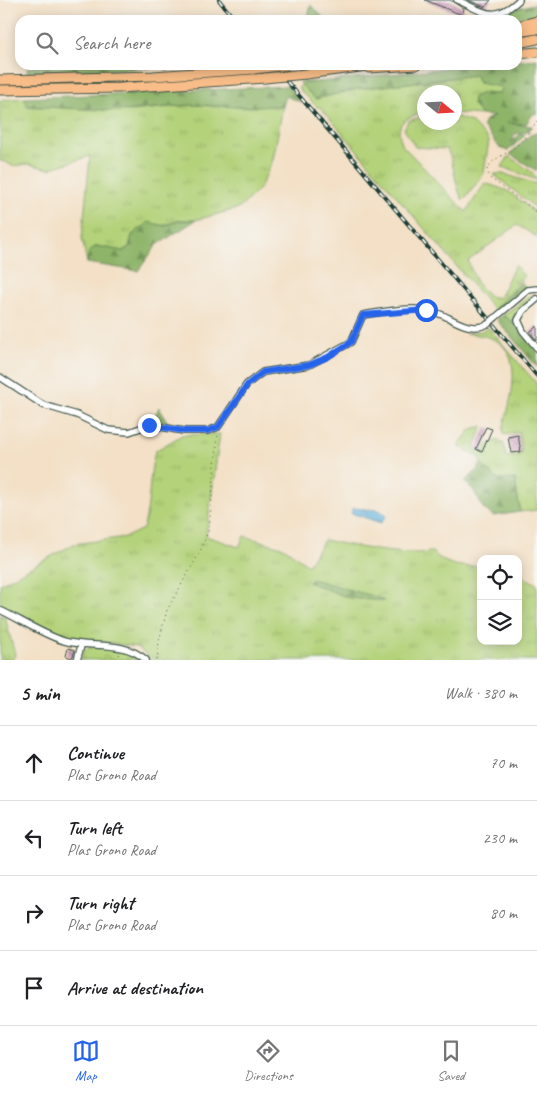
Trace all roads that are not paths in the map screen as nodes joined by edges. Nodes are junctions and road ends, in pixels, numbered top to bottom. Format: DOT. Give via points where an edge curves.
graph roads {
  1 [pos="457,0"];
  2 [pos="519,0"];
  3 [pos="537,21"];
  4 [pos="522,25"];
  5 [pos="537,29"];
  6 [pos="522,31"];
  7 [pos="537,39"];
  8 [pos="522,42"];
  9 [pos="537,52"];
  10 [pos="522,54"];
  11 [pos="228,70"];
  12 [pos="338,70"];
  13 [pos="0,80"];
  14 [pos="0,90"];
  15 [pos="537,289"];
  16 [pos="537,299"];
  17 [pos="537,348"];
  18 [pos="0,377"];
  19 [pos="0,610"];
  20 [pos="82,646"];
  21 [pos="77,660"];
  22 [pos="146,660"];
  1 -- 2 [label="street" via="486,15 502,12"];
  3 -- 4 [label="highway"];
  5 -- 6 [label="highway"];
  7 -- 8 [label="highway"];
  9 -- 10 [label="highway"];
  11 -- 13 [label="highway, bridge" via="152,76"];
  12 -- 14 [label="highway, bridge" via="120,88"];
  15 -- 18 [label="street, bridge" via="528,290 481,328 470,328 444,314 426,310 363,315 351,342 309,365 263,372 248,384 218,427 208,431 149,425 129,432 108,430 77,415 44,405"];
  16 -- 17 [label="street" via="522,311 518,320"];
  19 -- 20 [label="street" via="61,640"];
  20 -- 21 [label="street"];
  20 -- 22 [label="street" via="98,644 126,649"];
}
